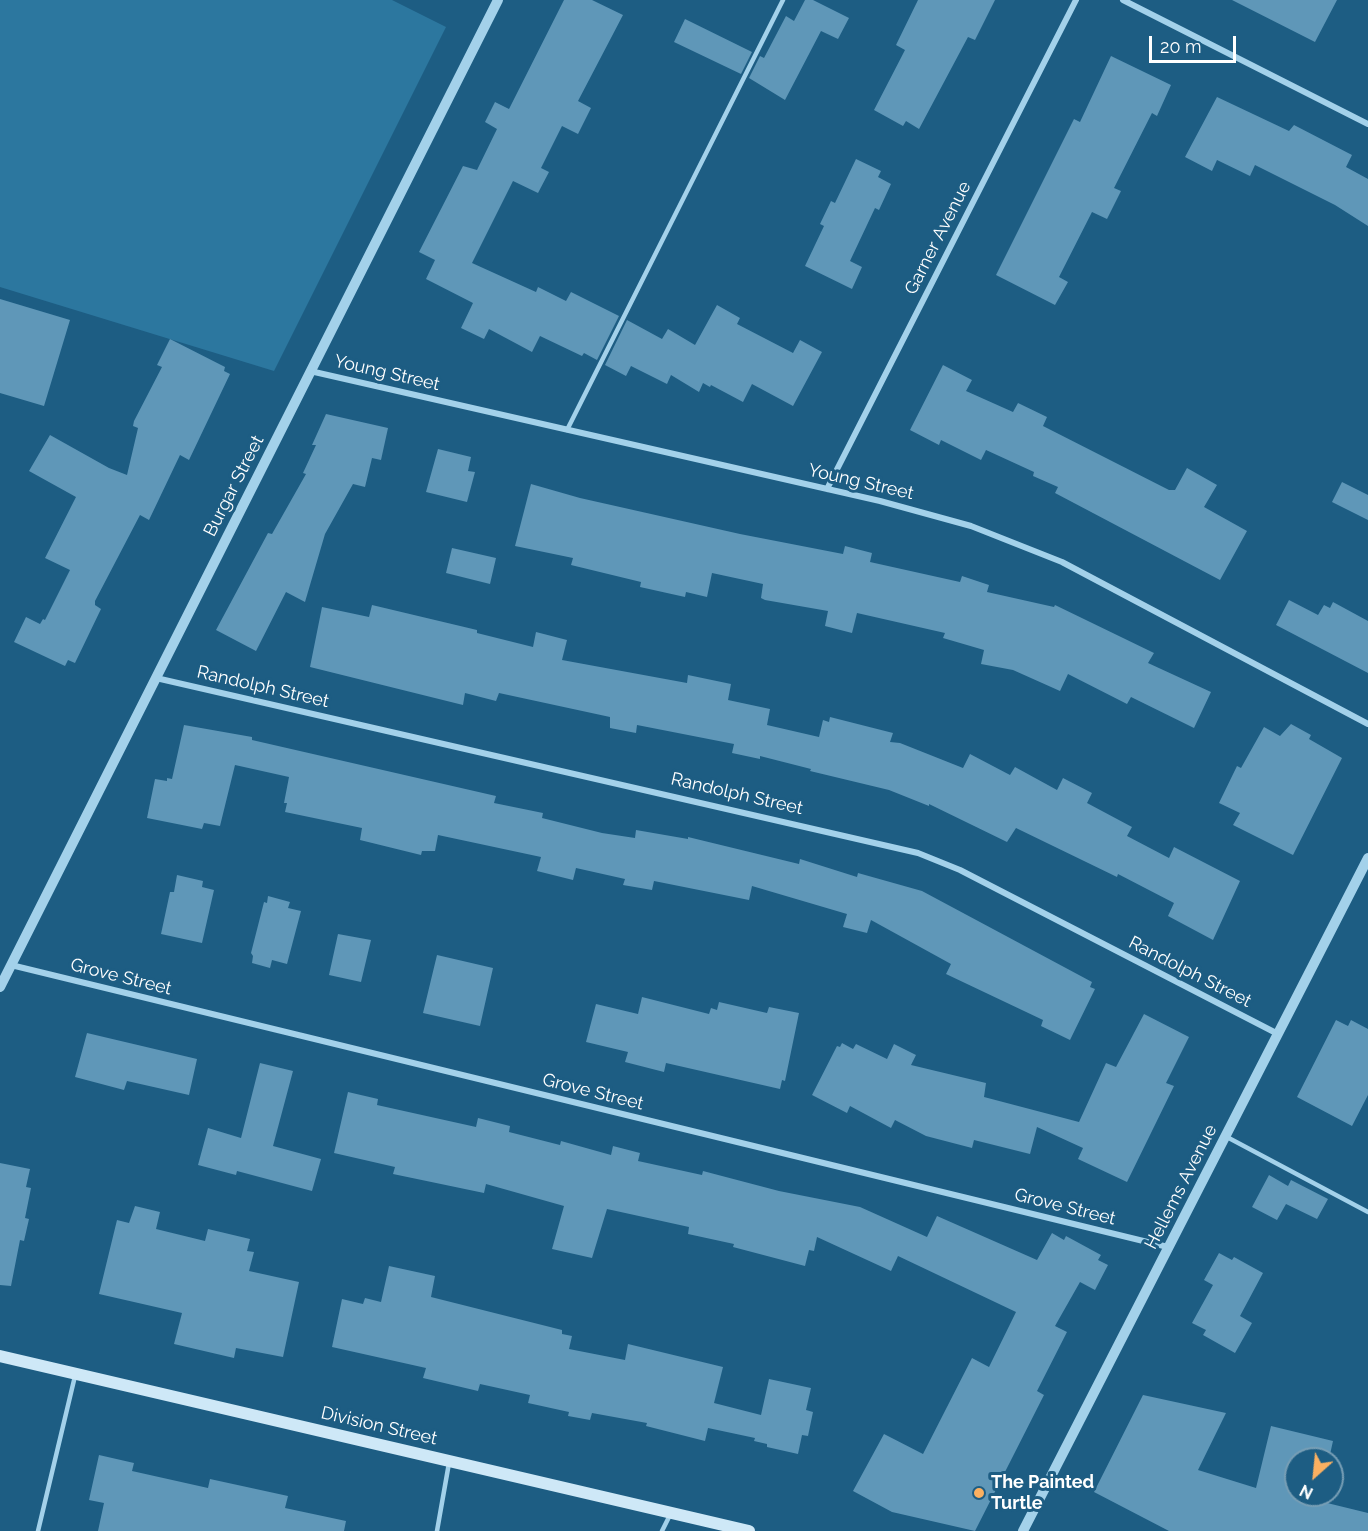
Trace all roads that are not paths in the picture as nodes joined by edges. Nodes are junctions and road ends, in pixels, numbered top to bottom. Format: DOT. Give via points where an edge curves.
graph roads {
  1 [pos="498,0"];
  2 [pos="783,0"];
  3 [pos="1076,0"];
  4 [pos="1123,0"];
  5 [pos="1368,124"];
  6 [pos="310,371"];
  7 [pos="567,430"];
  8 [pos="827,489"];
  9 [pos="156,678"];
  10 [pos="1368,724"];
  11 [pos="1368,858"];
  12 [pos="11,965"];
  13 [pos="0,987"];
  14 [pos="1278,1034"];
  15 [pos="1226,1136"];
  16 [pos="1368,1212"];
  17 [pos="1168,1247"];
  18 [pos="0,1356"];
  19 [pos="75,1373"];
  20 [pos="449,1461"];
  21 [pos="671,1513"];
  22 [pos="38,1531"];
  23 [pos="437,1531"];
  24 [pos="662,1531"];
  25 [pos="749,1531"];
  26 [pos="1023,1531"];
  1 -- 6 [label="street, Burgar Street"];
  2 -- 7 [label="lane"];
  3 -- 8 [label="street, Garner Avenue"];
  4 -- 5 [label="street"];
  6 -- 7 [label="street, Young Street"];
  6 -- 9 [label="street, Burgar Street"];
  7 -- 8 [label="street, Young Street"];
  8 -- 10 [label="street, Young Street" via="971,526 1062,562"];
  9 -- 12 [label="street, Burgar Street"];
  9 -- 14 [label="street, Randolph Street" via="918,853 960,870"];
  11 -- 14 [label="street, Hellems Avenue"];
  12 -- 13 [label="street, Burgar Street"];
  12 -- 17 [label="street, Grove Street"];
  14 -- 15 [label="street, Hellems Avenue"];
  15 -- 16 [label="lane"];
  15 -- 17 [label="street, Hellems Avenue"];
  17 -- 26 [label="street, Hellems Avenue"];
  18 -- 19 [label="main road, Division Street"];
  19 -- 20 [label="main road, Division Street"];
  19 -- 22 [label="lane"];
  20 -- 21 [label="main road, Division Street"];
  20 -- 23 [label="lane"];
  21 -- 24 [label="lane"];
  21 -- 25 [label="main road, Division Street"];
}
